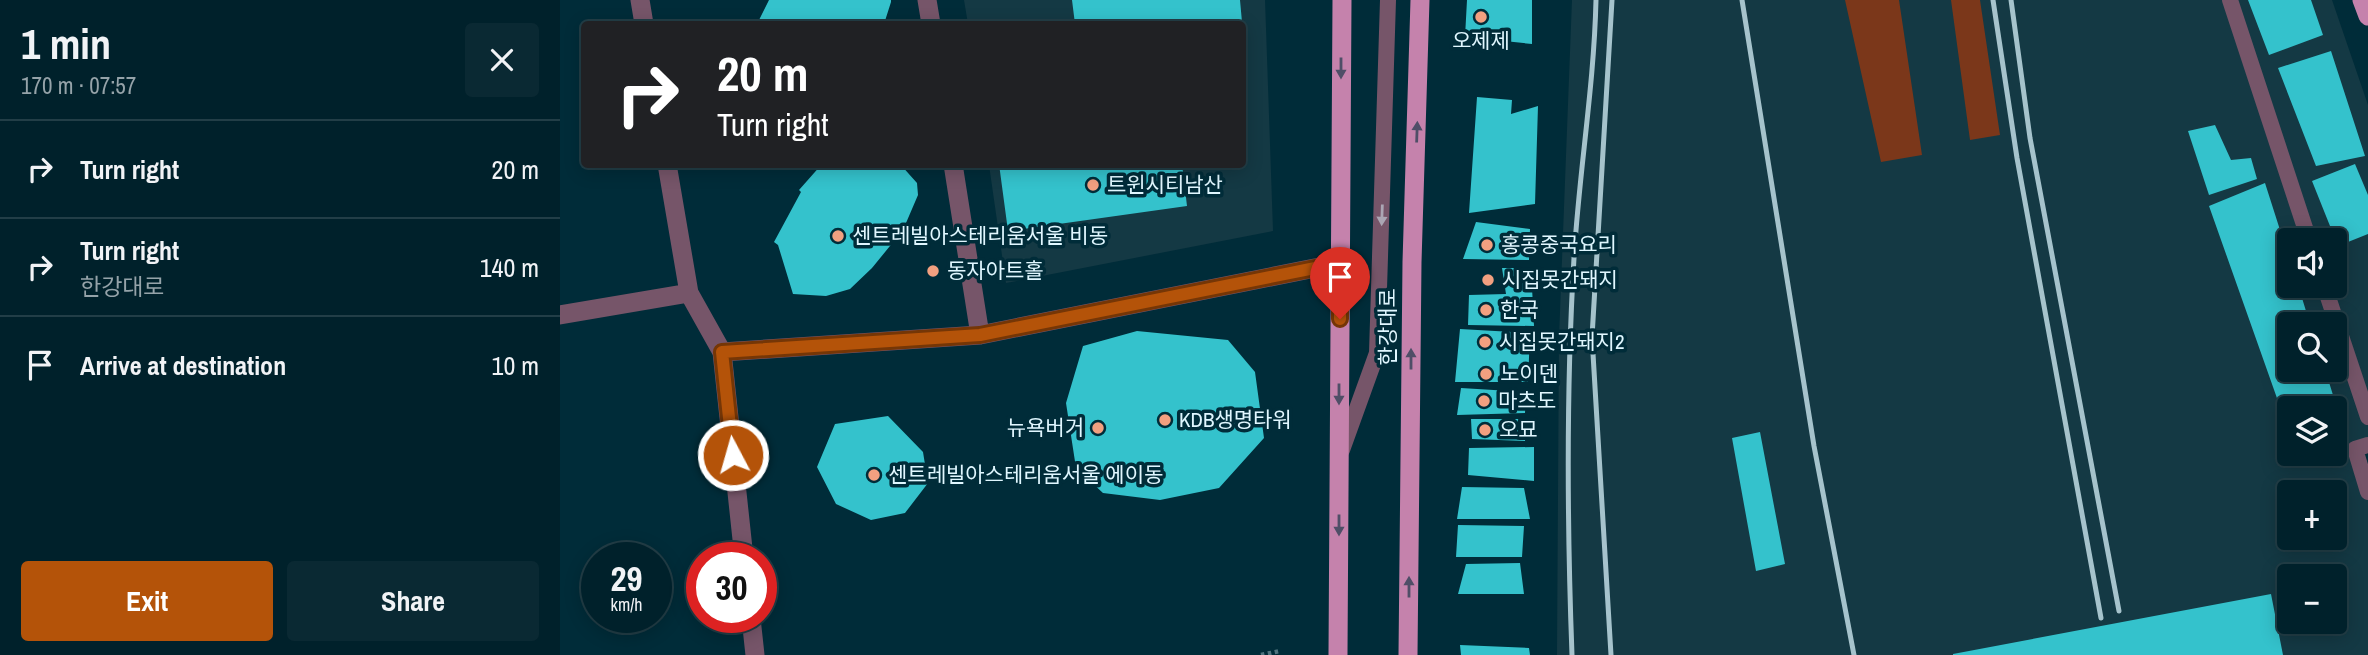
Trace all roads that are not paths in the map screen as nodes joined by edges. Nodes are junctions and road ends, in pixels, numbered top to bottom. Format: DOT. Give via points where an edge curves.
graph roads {
  1 [pos="640,0"];
  2 [pos="927,0"];
  3 [pos="1342,0"];
  4 [pos="1388,0"];
  5 [pos="1420,0"];
  6 [pos="2230,0"];
  7 [pos="2362,0"];
  8 [pos="2368,16"];
  9 [pos="644,21"];
  10 [pos="930,21"];
  11 [pos="668,168"];
  12 [pos="954,168"];
  13 [pos="2305,228"];
  14 [pos="1340,263"];
  15 [pos="689,293"];
  16 [pos="2328,298"];
  17 [pos="560,315"];
  18 [pos="980,335"];
  19 [pos="722,352"];
  20 [pos="2368,417"];
  21 [pos="2368,445"];
  22 [pos="1339,457"];
  23 [pos="2368,492"];
  24 [pos="742,542"];
  25 [pos="753,633"];
  26 [pos="755,655"];
  27 [pos="1338,655"];
  28 [pos="1408,655"];
  1 -- 9 [label="street"];
  2 -- 10 [label="street"];
  3 -- 14 [label="main road, one-way"];
  4 -- 22 [label="lane, one-way" via="1377,353"];
  28 -- 5 [label="main road, 한강대로, one-way"];
  6 -- 13 [label="lane"];
  7 -- 8 [label="main road"];
  11 -- 15 [label="street"];
  12 -- 18 [label="street"];
  14 -- 18 [label="street"];
  14 -- 22 [label="main road, one-way"];
  15 -- 17 [label="street"];
  15 -- 19 [label="street"];
  16 -- 20 [label="lane"];
  18 -- 19 [label="street"];
  19 -- 24 [label="street"];
  21 -- 23 [label="lane" via="2355,449"];
  22 -- 27 [label="main road, one-way"];
  25 -- 26 [label="street"];
}
